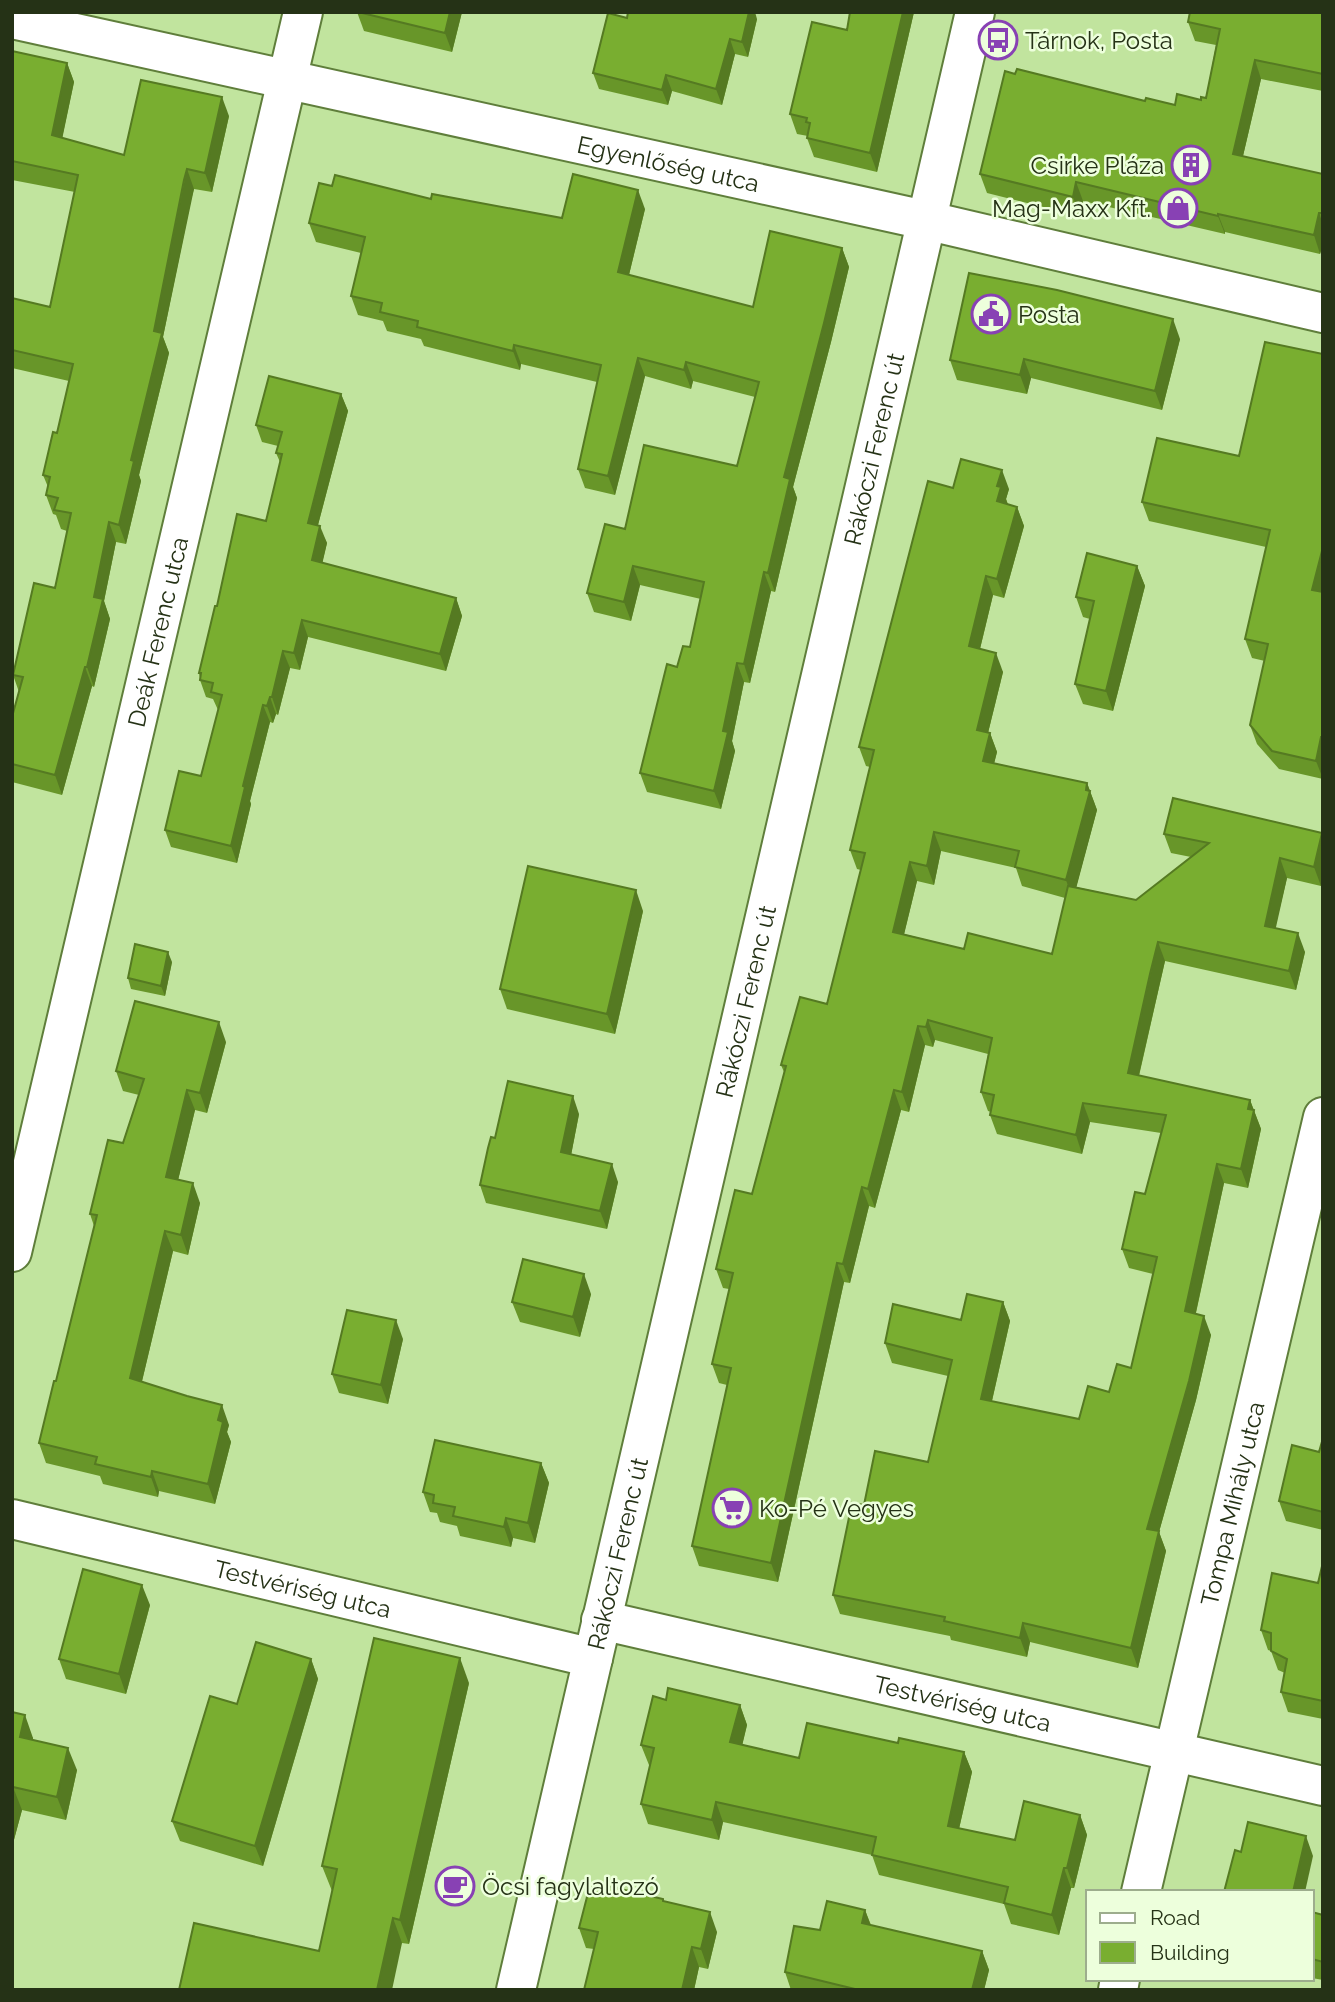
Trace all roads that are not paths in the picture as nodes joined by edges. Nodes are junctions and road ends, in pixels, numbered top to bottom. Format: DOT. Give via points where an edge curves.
graph roads {
  1 [pos="303,12"];
  2 [pos="975,12"];
  3 [pos="12,19"];
  4 [pos="287,80"];
  5 [pos="925,220"];
  6 [pos="1323,313"];
  7 [pos="1323,1117"];
  8 [pos="12,1252"];
  9 [pos="12,1519"];
  10 [pos="601,1620"];
  11 [pos="593,1658"];
  12 [pos="1173,1752"];
  13 [pos="1323,1786"];
  14 [pos="1141,1890"];
  15 [pos="516,1990"];
  1 -- 4 [label="street, Deák Ferenc utca"];
  2 -- 5 [label="street, Rákóczi Ferenc út"];
  3 -- 4 [label="street, Egyenlőség utca"];
  4 -- 5 [label="street, Egyenlőség utca"];
  4 -- 8 [label="street, Deák Ferenc utca"];
  5 -- 6 [label="street, Egyenlőség utca"];
  5 -- 10 [label="street, Rákóczi Ferenc út"];
  7 -- 12 [label="street, Tompa Mihály utca"];
  9 -- 11 [label="street, Testvériség utca"];
  10 -- 11 [label="street, Rákóczi Ferenc út"];
  10 -- 12 [label="street, Testvériség utca"];
  11 -- 15 [label="street, Rákóczi Ferenc út"];
  12 -- 13 [label="street, Testvériség utca"];
  12 -- 14 [label="street, Tompa Mihály utca"];
}
